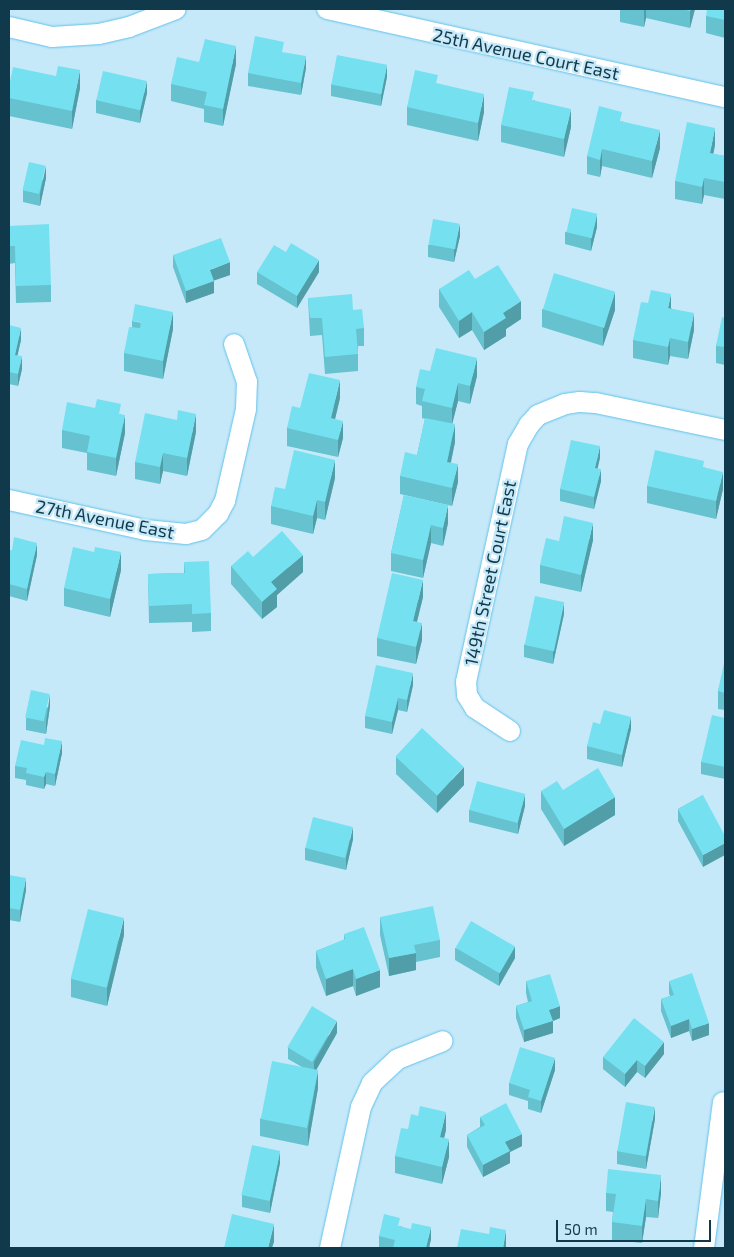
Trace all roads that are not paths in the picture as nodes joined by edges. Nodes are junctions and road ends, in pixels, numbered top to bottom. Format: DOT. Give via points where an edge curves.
graph roads {
  1 [pos="176,9"];
  2 [pos="327,9"];
  3 [pos="9,27"];
  4 [pos="725,97"];
  5 [pos="234,344"];
  6 [pos="725,430"];
  7 [pos="9,500"];
  8 [pos="510,731"];
  9 [pos="443,1041"];
  10 [pos="723,1102"];
  11 [pos="330,1248"];
  12 [pos="704,1248"];
  1 -- 3 [label="street" via="129,27 99,34 52,37"];
  2 -- 4 [label="street, 25th Avenue Court East"];
  5 -- 7 [label="street, 27th Avenue East" via="247,382 246,410 225,502 202,530 186,534 146,530"];
  6 -- 8 [label="street, 149th Street Court East" via="596,404 565,404 538,415 518,444 466,682 467,695 475,708"];
  9 -- 11 [label="street" via="398,1059 372,1083 362,1106"];
  10 -- 12 [label="street"];
}
